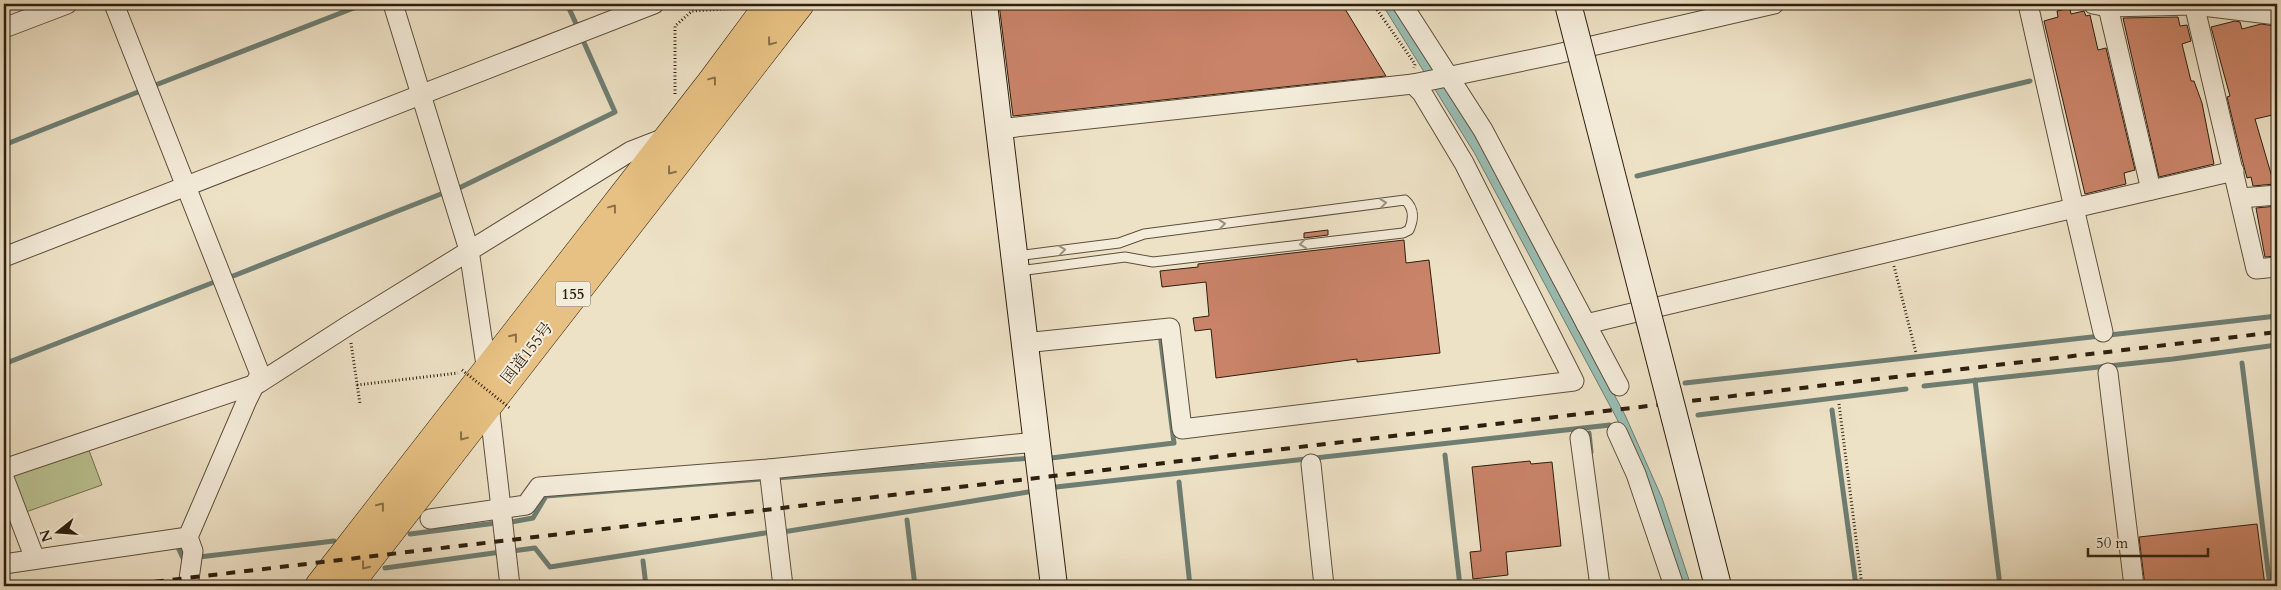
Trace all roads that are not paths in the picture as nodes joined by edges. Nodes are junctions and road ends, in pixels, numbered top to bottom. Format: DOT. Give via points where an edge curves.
graph roads {
  1 [pos="67,4"];
  2 [pos="114,4"];
  3 [pos="393,4"];
  4 [pos="654,4"];
  5 [pos="800,4"];
  6 [pos="984,4"];
  7 [pos="1402,4"];
  8 [pos="1568,4"];
  9 [pos="1774,4"];
  10 [pos="2028,4"];
  11 [pos="2194,4"];
  12 [pos="768,5"];
  13 [pos="2101,6"];
  14 [pos="2277,15"];
  15 [pos="4,28"];
  16 [pos="1449,78"];
  17 [pos="1413,84"];
  18 [pos="421,95"];
  19 [pos="998,129"];
  20 [pos="668,136"];
  21 [pos="2234,171"];
  22 [pos="186,185"];
  23 [pos="2151,190"];
  24 [pos="2277,195"];
  25 [pos="2241,198"];
  26 [pos="2074,208"];
  27 [pos="469,250"];
  28 [pos="4,257"];
  29 [pos="1014,264"];
  30 [pos="2277,267"];
  31 [pos="1586,324"];
  32 [pos="2103,332"];
  33 [pos="1024,343"];
  34 [pos="474,371"];
  35 [pos="2108,373"];
  36 [pos="254,385"];
  37 [pos="1619,386"];
  38 [pos="500,406"];
  39 [pos="1617,432"];
  40 [pos="1580,438"];
  41 [pos="1036,442"];
  42 [pos="1311,464"];
  43 [pos="4,469"];
  44 [pos="769,469"];
  45 [pos="4,478"];
  46 [pos="500,510"];
  47 [pos="430,519"];
  48 [pos="188,538"];
  49 [pos="35,559"];
  50 [pos="4,564"];
  51 [pos="188,586"];
  52 [pos="319,586"];
  53 [pos="348,586"];
  54 [pos="510,586"];
  55 [pos="783,586"];
  56 [pos="1054,586"];
  57 [pos="1324,586"];
  58 [pos="1600,586"];
  59 [pos="1674,586"];
  60 [pos="1718,586"];
  61 [pos="2134,586"];
  1 -- 15 [label="street"];
  2 -- 22 [label="street"];
  3 -- 18 [label="street"];
  4 -- 18 [label="street"];
  5 -- 38 [label="highway, 国道155号 / 155, one-way"];
  6 -- 19 [label="street"];
  7 -- 16 [label="street"];
  8 -- 60 [label="street, bridge"];
  9 -- 16 [label="street"];
  10 -- 26 [label="street"];
  11 -- 13 [label="street"];
  11 -- 14 [label="street"];
  11 -- 21 [label="street"];
  20 -- 12 [label="highway, 国道155号 / 155, one-way"];
  13 -- 23 [label="street"];
  16 -- 17 [label="street"];
  16 -- 31 [label="street" via="1483,130"];
  17 -- 19 [label="street"];
  17 -- 33 [label="street" via="1422,92 1464,163 1574,381 1182,428 1170,328"];
  18 -- 22 [label="street"];
  18 -- 27 [label="street"];
  19 -- 29 [label="street"];
  20 -- 27 [label="street" via="631,151"];
  34 -- 20 [label="highway, 国道155号 / 155, one-way"];
  21 -- 23 [label="street"];
  21 -- 25 [label="street"];
  22 -- 28 [label="street"];
  22 -- 36 [label="street" via="260,374"];
  23 -- 26 [label="street"];
  24 -- 25 [label="street"];
  25 -- 30 [label="street" via="2256,269"];
  26 -- 31 [label="street"];
  26 -- 32 [label="street"];
  27 -- 34 [label="street"];
  27 -- 36 [label="street"];
  29 -- 29 [label="lane, one-way" via="1119,243 1144,234 1405,200 1412,212 1409,230 1402,233 1153,262 1125,256"];
  29 -- 33 [label="street"];
  31 -- 37 [label="street"];
  33 -- 41 [label="street"];
  52 -- 34 [label="highway, 国道155号 / 155, one-way"];
  35 -- 61 [label="street"];
  36 -- 43 [label="street"];
  36 -- 48 [label="street"];
  38 -- 46 [label="street"];
  38 -- 53 [label="highway, 国道155号 / 155, one-way"];
  39 -- 59 [label="street" via="1636,474"];
  40 -- 58 [label="street"];
  41 -- 44 [label="street"];
  41 -- 56 [label="street"];
  42 -- 57 [label="street"];
  44 -- 46 [label="street" via="539,487 526,505"];
  44 -- 55 [label="street"];
  45 -- 49 [label="street"];
  46 -- 47 [label="street"];
  46 -- 54 [label="street"];
  48 -- 49 [label="street"];
  48 -- 51 [label="street" via="193,551"];
  49 -- 50 [label="street"];
}
